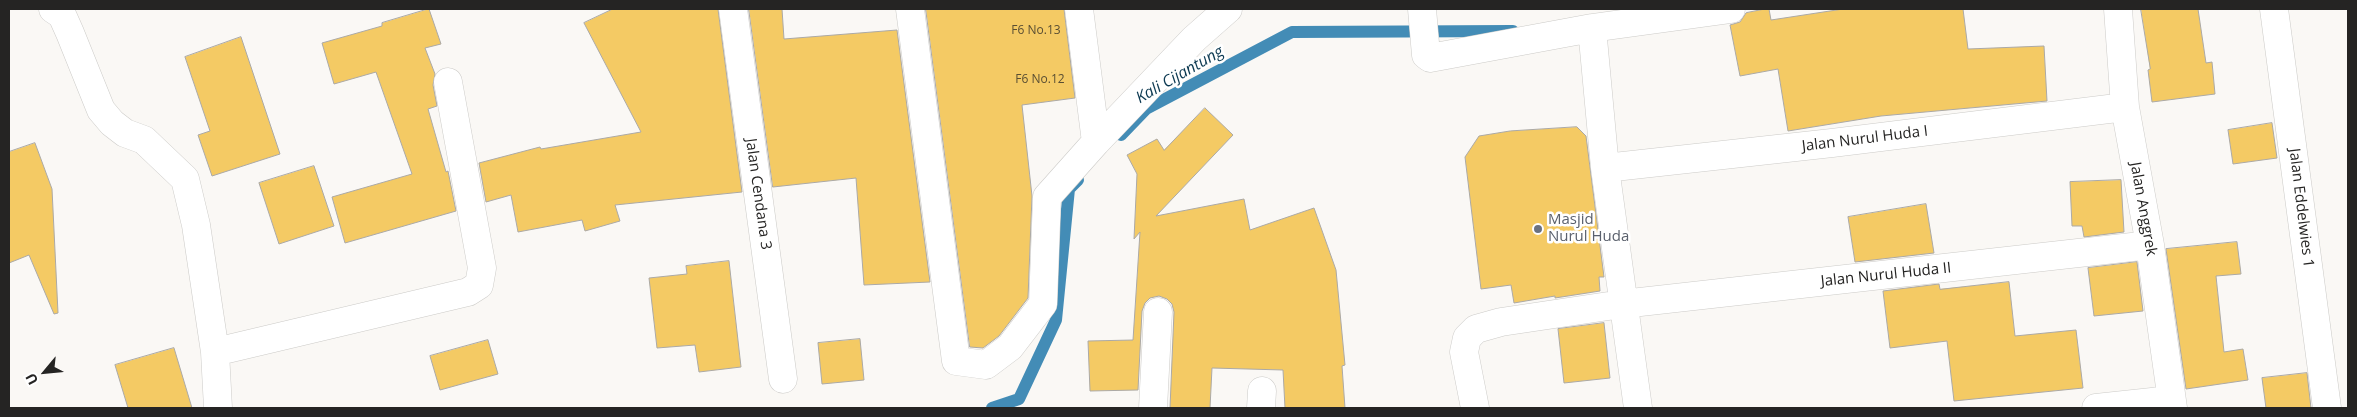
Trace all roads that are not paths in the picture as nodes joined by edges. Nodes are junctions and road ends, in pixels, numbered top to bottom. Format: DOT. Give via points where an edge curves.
graph roads {
  1 [pos="53,9"];
  2 [pos="733,9"];
  3 [pos="910,9"];
  4 [pos="1079,9"];
  5 [pos="1228,9"];
  6 [pos="1422,9"];
  7 [pos="1731,9"];
  8 [pos="2118,9"];
  9 [pos="2274,9"];
  10 [pos="1592,28"];
  11 [pos="448,82"];
  12 [pos="2125,107"];
  13 [pos="1096,142"];
  14 [pos="1605,168"];
  15 [pos="2150,245"];
  16 [pos="1622,304"];
  17 [pos="1158,312"];
  18 [pos="215,352"];
  19 [pos="783,379"];
  20 [pos="2172,404"];
  21 [pos="218,408"];
  22 [pos="1153,408"];
  23 [pos="1474,408"];
  24 [pos="1638,408"];
  25 [pos="2096,408"];
  26 [pos="2327,408"];
  1 -- 18 [label="street" via="62,15 101,110 125,133 144,140 185,180 196,225"];
  2 -- 19 [label="street, Jalan Cendana 3"];
  3 -- 13 [label="street" via="956,360 986,365 1010,347 1043,304 1047,197"];
  4 -- 13 [label="street"];
  5 -- 13 [label="street" via="1194,39"];
  6 -- 10 [label="street" via="1426,50 1428,57 1436,58"];
  7 -- 10 [label="street"];
  8 -- 12 [label="street, Jalan Anggrek"];
  9 -- 26 [label="street, Jalan Eddelwies 1"];
  10 -- 14 [label="street"];
  11 -- 18 [label="street" via="482,268 479,285 468,292"];
  12 -- 14 [label="street, Jalan Nurul Huda I"];
  12 -- 15 [label="street, Jalan Anggrek"];
  14 -- 16 [label="street"];
  15 -- 16 [label="street, Jalan Nurul Huda II"];
  15 -- 20 [label="street, Jalan Anggrek"];
  16 -- 23 [label="street, Jalan Nurul Huda II" via="1501,322 1476,329 1467,338 1464,352"];
  16 -- 24 [label="street"];
  17 -- 22 [label="street"];
  18 -- 21 [label="street"];
  20 -- 25 [label="street"];
}
